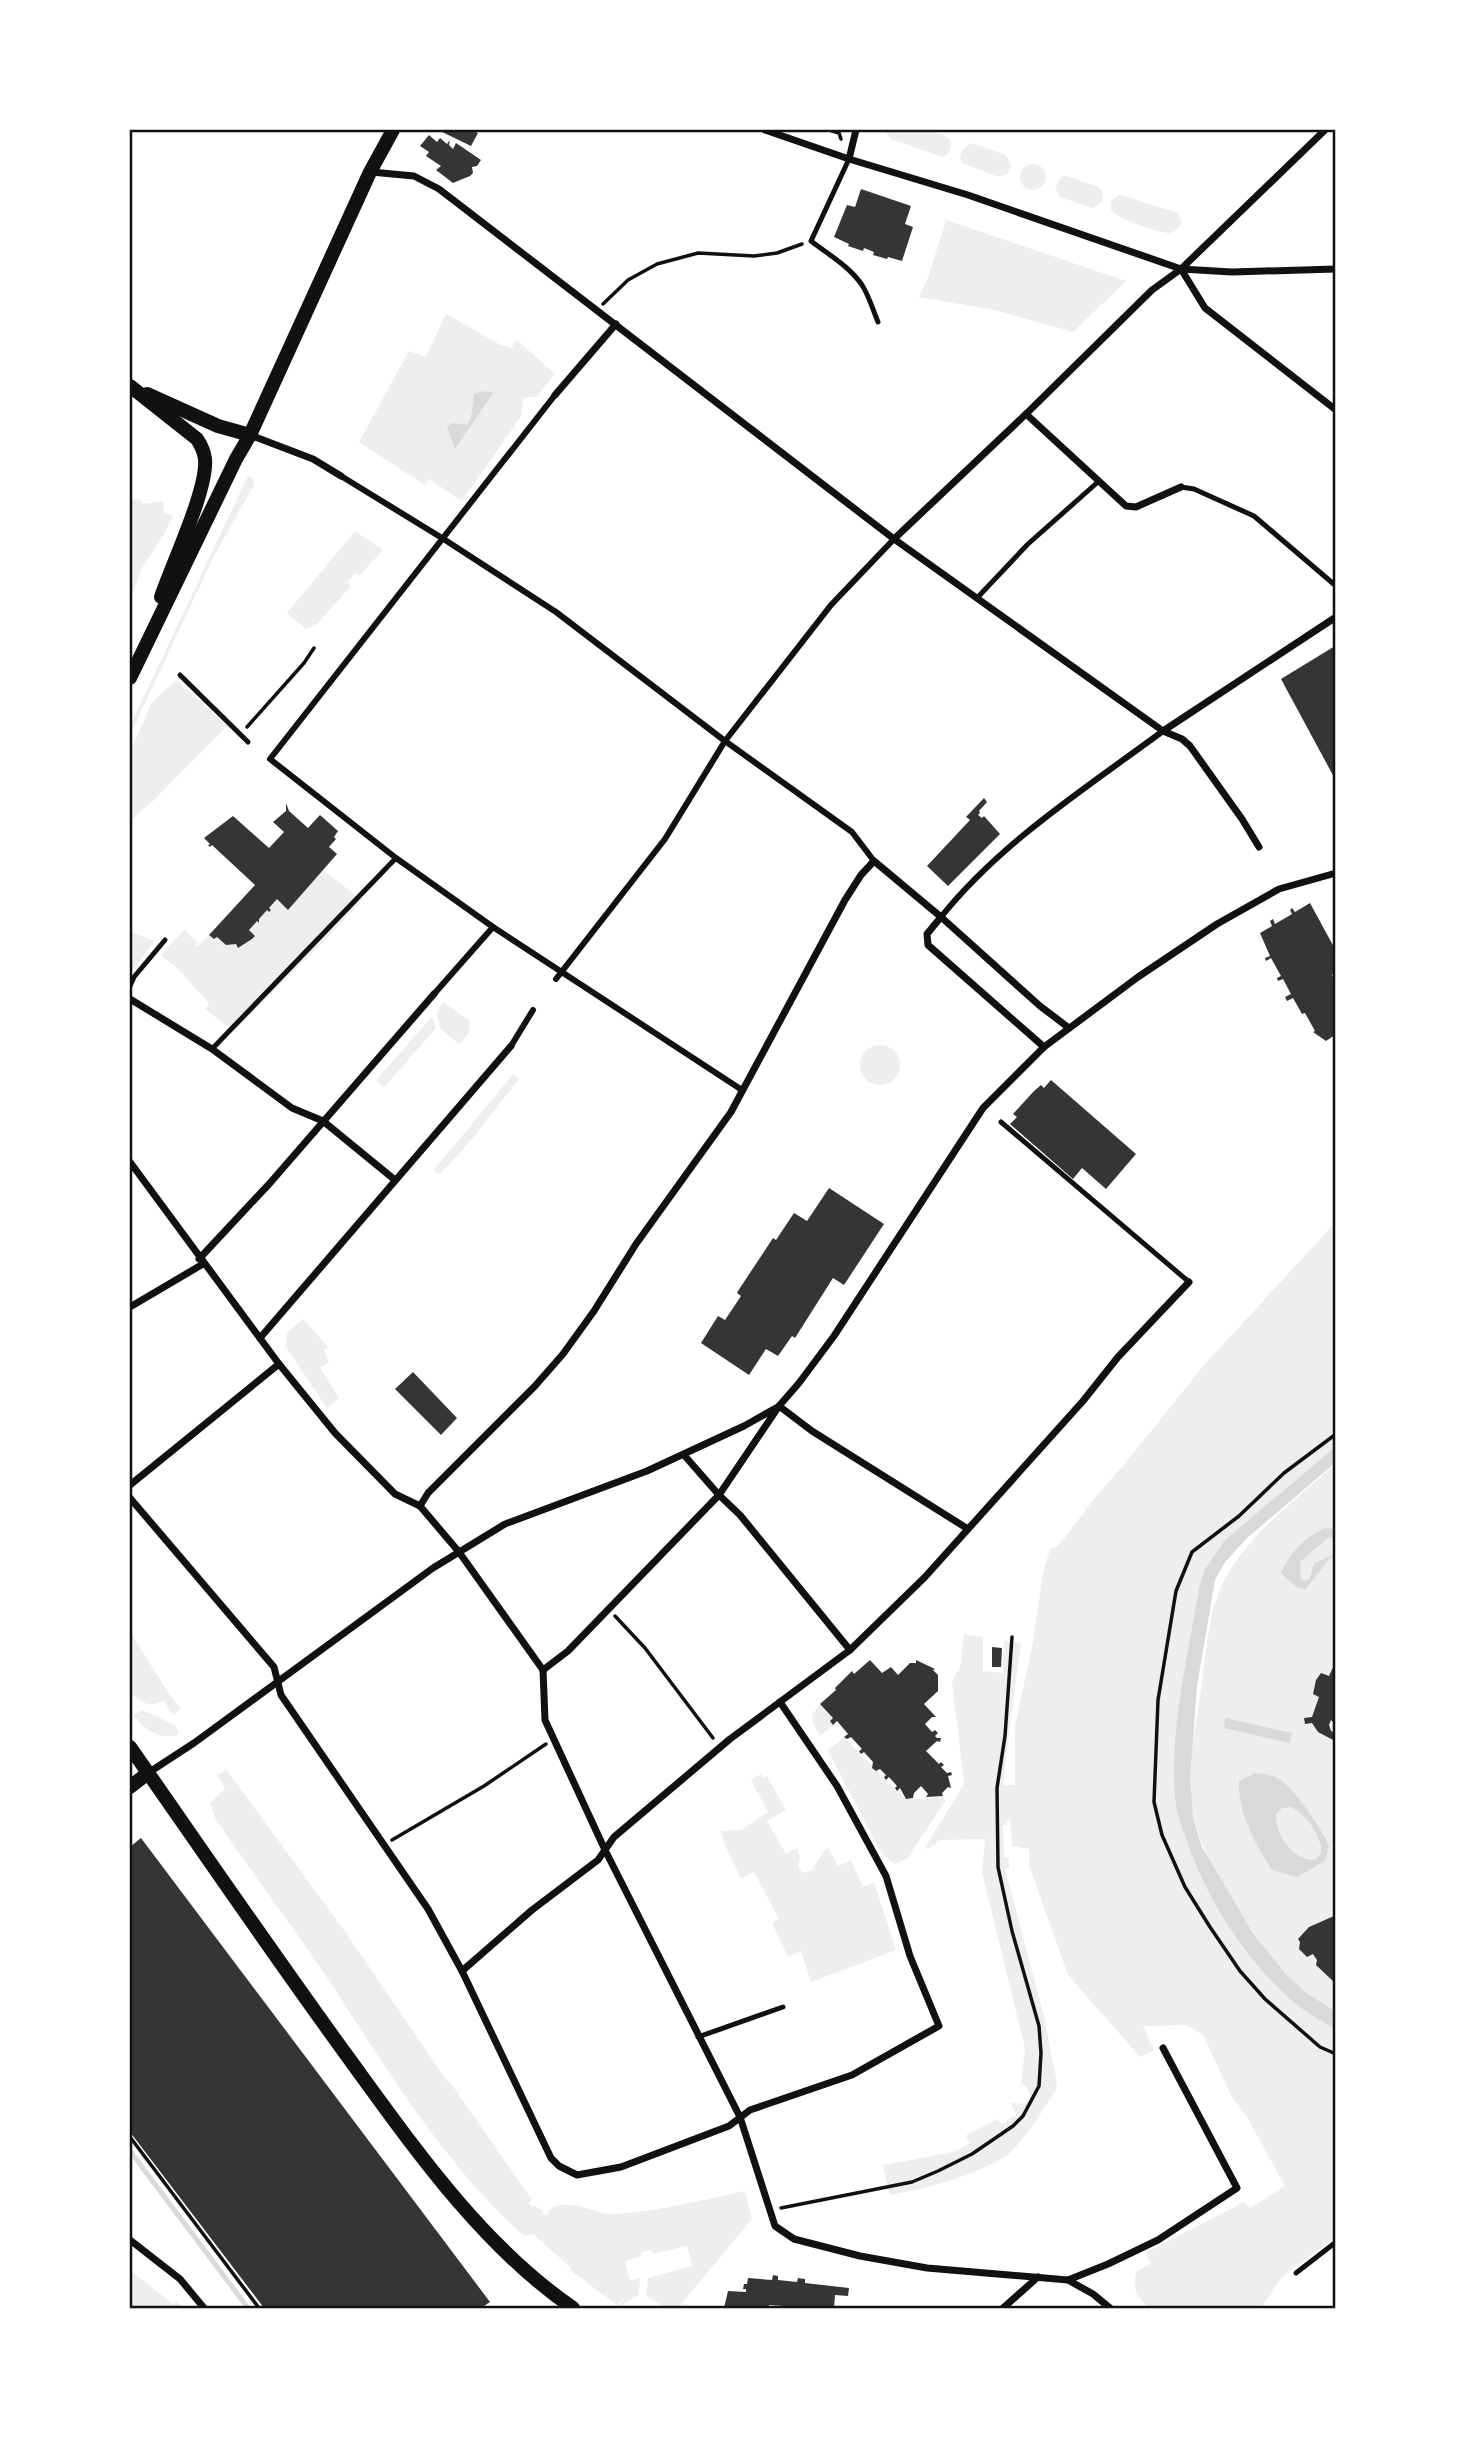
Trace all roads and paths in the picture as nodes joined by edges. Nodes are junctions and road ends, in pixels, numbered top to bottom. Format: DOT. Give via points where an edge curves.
graph roads {
  1 [pos="393,130"];
  2 [pos="765,130"];
  3 [pos="856,130"];
  4 [pos="1325,130"];
  5 [pos="849,159"];
  6 [pos="370,172"];
  7 [pos="811,241"];
  8 [pos="1181,269"];
  9 [pos="1335,269"];
  10 [pos="598,310"];
  11 [pos="878,322"];
  12 [pos="616,324"];
  13 [pos="130,386"];
  14 [pos="555,395"];
  15 [pos="1335,410"];
  16 [pos="1027,414"];
  17 [pos="250,435"];
  18 [pos="341,476"];
  19 [pos="1099,481"];
  20 [pos="1181,487"];
  21 [pos="442,538"];
  22 [pos="894,539"];
  23 [pos="1335,586"];
  24 [pos="978,598"];
  25 [pos="1335,617"];
  26 [pos="144,648"];
  27 [pos="314,648"];
  28 [pos="180,675"];
  29 [pos="130,678"];
  30 [pos="1163,731"];
  31 [pos="240,735"];
  32 [pos="725,741"];
  33 [pos="248,742"];
  34 [pos="1259,847"];
  35 [pos="396,858"];
  36 [pos="874,861"];
  37 [pos="1335,873"];
  38 [pos="941,917"];
  39 [pos="493,928"];
  40 [pos="165,940"];
  41 [pos="559,976"];
  42 [pos="130,986"];
  43 [pos="434,994"];
  44 [pos="130,999"];
  45 [pos="533,1010"];
  46 [pos="1069,1028"];
  47 [pos="511,1046"];
  48 [pos="1044,1047"];
  49 [pos="212,1049"];
  50 [pos="742,1090"];
  51 [pos="323,1121"];
  52 [pos="1001,1122"];
  53 [pos="130,1162"];
  54 [pos="395,1180"];
  55 [pos="201,1261"];
  56 [pos="1189,1282"];
  57 [pos="130,1307"];
  58 [pos="260,1338"];
  59 [pos="279,1364"];
  60 [pos="779,1406"];
  61 [pos="1335,1434"];
  62 [pos="684,1455"];
  63 [pos="130,1485"];
  64 [pos="719,1495"];
  65 [pos="130,1498"];
  66 [pos="420,1506"];
  67 [pos="968,1529"];
  68 [pos="459,1552"];
  69 [pos="608,1610"];
  70 [pos="1012,1637"];
  71 [pos="850,1650"];
  72 [pos="543,1670"];
  73 [pos="278,1681"];
  74 [pos="780,1702"];
  75 [pos="553,1739"];
  76 [pos="130,1747"];
  77 [pos="720,1748"];
  78 [pos="148,1773"];
  79 [pos="130,1787"];
  80 [pos="383,1846"];
  81 [pos="605,1850"];
  82 [pos="462,1970"];
  83 [pos="783,2007"];
  84 [pos="698,2037"];
  85 [pos="1163,2048"];
  86 [pos="1335,2054"];
  87 [pos="740,2117"];
  88 [pos="130,2137"];
  89 [pos="781,2208"];
  90 [pos="130,2240"];
  91 [pos="1335,2242"];
  92 [pos="1296,2273"];
  93 [pos="1038,2277"];
  94 [pos="1068,2280"];
  95 [pos="204,2308"];
  96 [pos="259,2308"];
  97 [pos="573,2308"];
  98 [pos="1003,2308"];
  99 [pos="1110,2308"];
  1 -- 6 [label="main road"];
  2 -- 5 [label="street"];
  3 -- 5 [label="street"];
  4 -- 8 [label="street"];
  5 -- 7 [label="lane"];
  5 -- 8 [label="street"];
  6 -- 10 [label="street" via="414,176 439,189"];
  6 -- 17 [label="main road"];
  7 -- 10 [label="path" via="777,253 698,253 657,264 628,281"];
  7 -- 11 [label="lane" via="856,277"];
  8 -- 9 [label="street"];
  8 -- 15 [label="street" via="1205,308"];
  8 -- 16 [label="street" via="1152,290"];
  10 -- 12 [label="street"];
  12 -- 14 [label="street"];
  12 -- 22 [label="street"];
  13 -- 17 [label="main road" via="218,426"];
  13 -- 26 [label="main road" via="197,439 206,461 200,492"];
  14 -- 21 [label="street"];
  16 -- 19 [label="street"];
  16 -- 22 [label="street"];
  17 -- 18 [label="street" via="313,459"];
  17 -- 26 [label="main road"];
  18 -- 21 [label="street"];
  19 -- 20 [label="street" via="1131,508"];
  19 -- 24 [label="lane" via="1028,544"];
  20 -- 23 [label="lane" via="1254,516"];
  21 -- 32 [label="street" via="556,612"];
  21 -- 35 [label="street" via="267,757"];
  22 -- 24 [label="street"];
  22 -- 32 [label="street" via="831,605"];
  24 -- 30 [label="street"];
  25 -- 30 [label="street"];
  26 -- 29 [label="main road"];
  27 -- 31 [label="path"];
  28 -- 31 [label="lane"];
  30 -- 34 [label="street" via="1191,747"];
  30 -- 38 [label="street" via="1027,833 959,894"];
  31 -- 33 [label="lane"];
  32 -- 36 [label="street" via="852,832"];
  32 -- 41 [label="street" via="665,839"];
  35 -- 39 [label="street"];
  35 -- 49 [label="lane"];
  36 -- 38 [label="street"];
  36 -- 50 [label="street" via="845,900"];
  37 -- 46 [label="street" via="1279,889 1217,925"];
  38 -- 46 [label="street"];
  38 -- 48 [label="street" via="927,934 928,945"];
  39 -- 41 [label="street"];
  39 -- 43 [label="street"];
  40 -- 42 [label="lane"];
  41 -- 50 [label="street"];
  43 -- 51 [label="street"];
  44 -- 49 [label="street"];
  45 -- 47 [label="street"];
  46 -- 48 [label="street"];
  47 -- 54 [label="street"];
  48 -- 60 [label="street" via="982,1108 834,1336"];
  49 -- 51 [label="street" via="292,1108"];
  50 -- 66 [label="street" via="563,1354"];
  51 -- 54 [label="street"];
  51 -- 55 [label="street"];
  52 -- 56 [label="lane"];
  53 -- 55 [label="street"];
  54 -- 58 [label="street"];
  55 -- 57 [label="street"];
  55 -- 58 [label="street"];
  56 -- 67 [label="street"];
  58 -- 59 [label="street"];
  59 -- 63 [label="street"];
  59 -- 66 [label="street" via="335,1433 395,1494"];
  60 -- 62 [label="street"];
  60 -- 64 [label="street"];
  60 -- 67 [label="street"];
  61 -- 86 [label="path" via="1192,1552 1176,1591 1158,1700 1154,1802 1185,1886 1240,1970 1265,1999 1320,2047"];
  62 -- 64 [label="street"];
  62 -- 68 [label="street" via="505,1524"];
  64 -- 69 [label="street"];
  64 -- 71 [label="street"];
  65 -- 73 [label="street" via="274,1667"];
  66 -- 68 [label="street"];
  67 -- 71 [label="street"];
  68 -- 72 [label="street"];
  68 -- 73 [label="street"];
  69 -- 72 [label="street"];
  69 -- 77 [label="path" via="645,1648"];
  70 -- 89 [label="path" via="997,1788 998,1867 1039,2026 1039,2086 1013,2126 938,2171 912,2182"];
  71 -- 74 [label="street"];
  72 -- 75 [label="street" via="543,1712"];
  73 -- 78 [label="street"];
  73 -- 80 [label="street" via="281,1695"];
  74 -- 77 [label="street"];
  74 -- 87 [label="street" via="837,1786 886,1876 910,1956 939,2026 852,2075"];
  75 -- 80 [label="path"];
  75 -- 81 [label="street"];
  76 -- 78 [label="main road"];
  77 -- 81 [label="street" via="614,1837"];
  78 -- 79 [label="main road"];
  78 -- 97 [label="main road" via="416,2151 481,2226"];
  80 -- 82 [label="street" via="428,1909"];
  81 -- 82 [label="street"];
  81 -- 84 [label="street"];
  82 -- 87 [label="street" via="551,2158 559,2166 578,2175 621,2167 729,2126"];
  83 -- 84 [label="lane"];
  84 -- 87 [label="street"];
  85 -- 94 [label="street" via="1237,2188 1158,2240"];
  87 -- 93 [label="street" via="769,2214 775,2226 794,2239 927,2268"];
  88 -- 96 [label="path"];
  90 -- 95 [label="street" via="180,2279"];
  91 -- 92 [label="lane"];
  93 -- 94 [label="street"];
  93 -- 98 [label="street"];
  94 -- 99 [label="street"];
}
